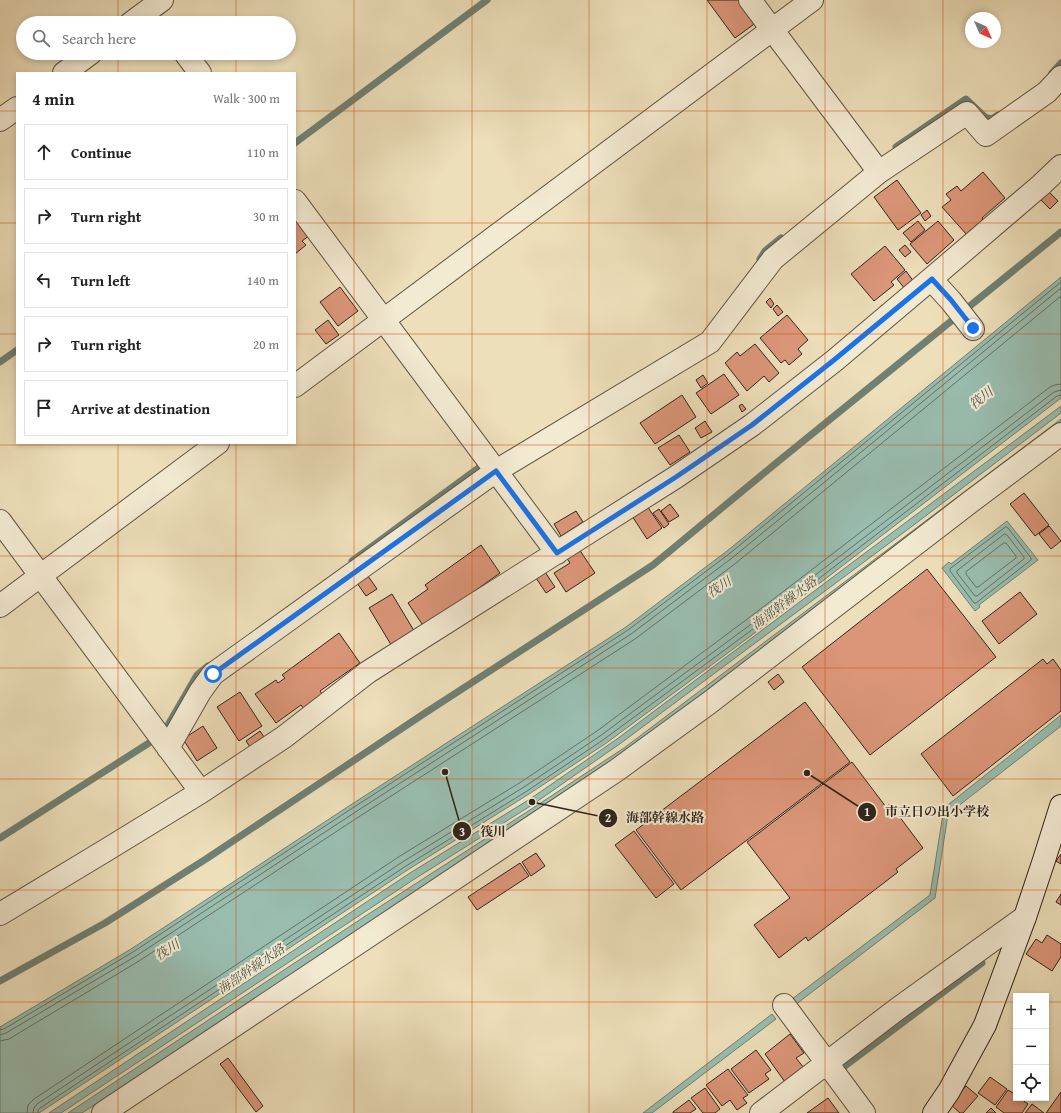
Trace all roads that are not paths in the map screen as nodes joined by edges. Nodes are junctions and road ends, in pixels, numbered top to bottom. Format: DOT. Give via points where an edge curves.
graph roads {
  1 [pos="750,0"];
  2 [pos="812,0"];
  3 [pos="156,8"];
  4 [pos="143,16"];
  5 [pos="772,30"];
  6 [pos="82,60"];
  7 [pos="191,60"];
  8 [pos="65,72"];
  9 [pos="199,72"];
  10 [pos="1061,76"];
  11 [pos="16,109"];
  12 [pos="0,120"];
  13 [pos="1061,166"];
  14 [pos="879,172"];
  15 [pos="296,202"];
  16 [pos="932,279"];
  17 [pos="965,318"];
  18 [pos="383,320"];
  19 [pos="296,385"];
  20 [pos="1061,434"];
  21 [pos="217,444"];
  22 [pos="496,471"];
  23 [pos="0,521"];
  24 [pos="557,553"];
  25 [pos="40,576"];
  26 [pos="0,606"];
  27 [pos="168,748"];
  28 [pos="201,792"];
  29 [pos="1061,806"];
  30 [pos="0,914"];
  31 [pos="1025,917"];
  32 [pos="784,1005"];
  33 [pos="826,1063"];
  34 [pos="103,1113"];
  35 [pos="761,1113"];
  36 [pos="864,1113"];
  37 [pos="934,1113"];
  1 -- 5 [label="street"];
  2 -- 5 [label="street"];
  3 -- 4 [label="street"];
  5 -- 14 [label="street"];
  5 -- 18 [label="street"];
  6 -- 8 [label="street"];
  7 -- 9 [label="street"];
  10 -- 14 [label="street" via="1047,92 986,135 967,113"];
  11 -- 12 [label="street"];
  13 -- 16 [label="street"];
  14 -- 22 [label="street" via="773,259 710,342"];
  15 -- 18 [label="street"];
  16 -- 17 [label="street"];
  16 -- 24 [label="street" via="752,425"];
  18 -- 19 [label="street"];
  18 -- 22 [label="street"];
  20 -- 34 [label="street" via="709,703 617,770"];
  21 -- 25 [label="street"];
  22 -- 24 [label="street"];
  22 -- 27 [label="street" via="213,674"];
  23 -- 25 [label="street"];
  24 -- 28 [label="street" via="368,672 284,737"];
  25 -- 26 [label="street"];
  25 -- 27 [label="street"];
  27 -- 28 [label="street"];
  28 -- 30 [label="street"];
  29 -- 31 [label="street"];
  31 -- 33 [label="street"];
  31 -- 37 [label="street" via="985,1025"];
  32 -- 33 [label="street"];
  33 -- 35 [label="street"];
  33 -- 36 [label="street"];
}
